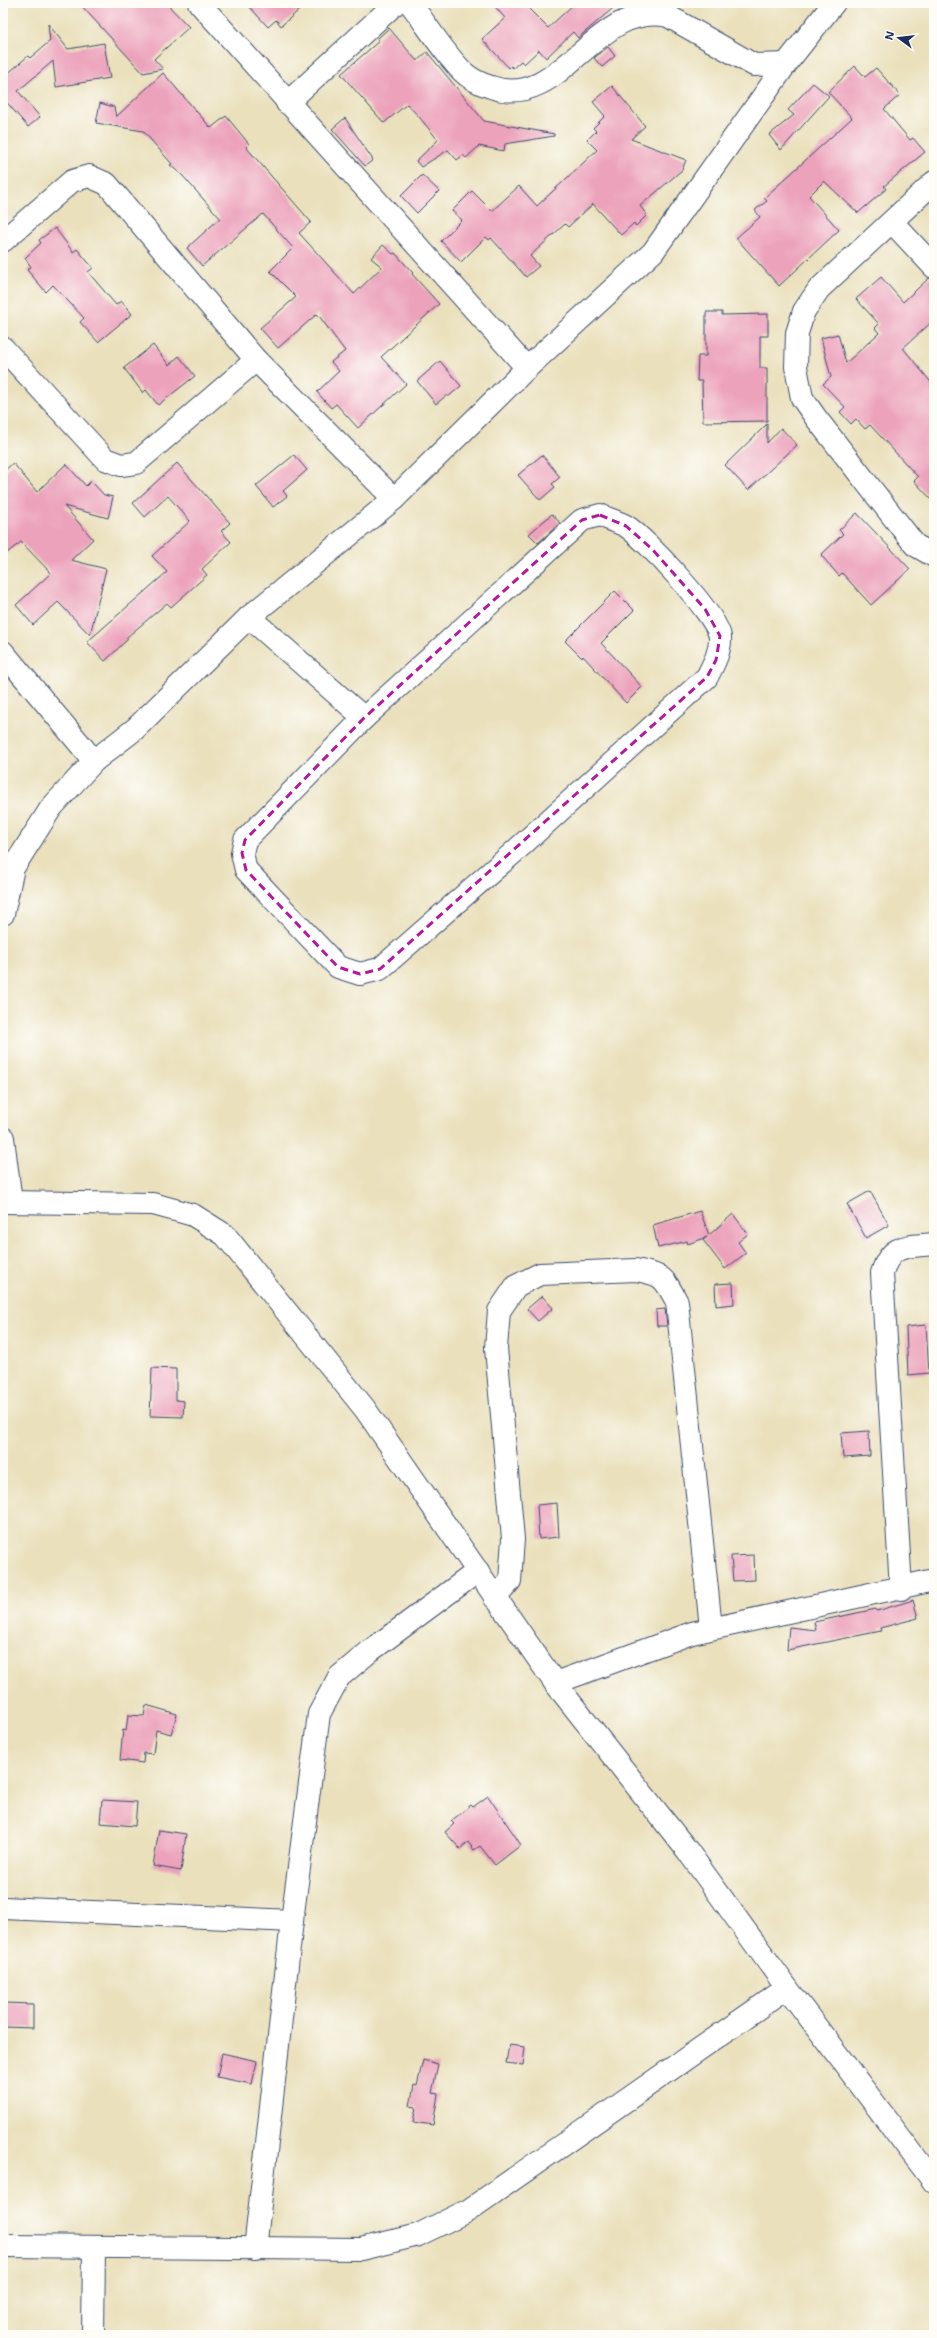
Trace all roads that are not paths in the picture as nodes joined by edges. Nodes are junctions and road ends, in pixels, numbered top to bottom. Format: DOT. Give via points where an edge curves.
graph roads {
  1 [pos="198,3"];
  2 [pos="396,3"];
  3 [pos="410,3"];
  4 [pos="834,3"];
  5 [pos="786,64"];
  6 [pos="287,103"];
  7 [pos="934,182"];
  8 [pos="892,222"];
  9 [pos="3,241"];
  10 [pos="934,267"];
  11 [pos="3,348"];
  12 [pos="256,360"];
  13 [pos="527,368"];
  14 [pos="394,499"];
  15 [pos="934,556"];
  16 [pos="249,617"];
  17 [pos="3,652"];
  18 [pos="364,718"];
  19 [pos="94,761"];
  20 [pos="3,914"];
  21 [pos="3,1138"];
  22 [pos="7,1202"];
  23 [pos="934,1244"];
  24 [pos="478,1571"];
  25 [pos="934,1580"];
  26 [pos="901,1589"];
  27 [pos="495,1598"];
  28 [pos="711,1628"];
  29 [pos="555,1683"];
  30 [pos="3,1908"];
  31 [pos="292,1921"];
  32 [pos="787,1988"];
  33 [pos="934,2182"];
  34 [pos="3,2246"];
  35 [pos="94,2248"];
  36 [pos="255,2248"];
  37 [pos="93,2335"];
  1 -- 6 [label="street"];
  2 -- 6 [label="street"];
  3 -- 5 [label="street" via="462,71 482,84 504,92 528,87 547,78 604,28 630,14 655,12 668,16 754,64"];
  4 -- 5 [label="street"];
  5 -- 13 [label="street" via="653,252"];
  6 -- 13 [label="street"];
  7 -- 8 [label="street"];
  8 -- 10 [label="street"];
  8 -- 15 [label="street" via="815,295 804,312 797,333 796,367 802,398 816,418 916,545"];
  9 -- 12 [label="street" via="72,181 89,176 107,184"];
  11 -- 12 [label="street" via="105,459 121,465 136,463"];
  12 -- 14 [label="street"];
  13 -- 14 [label="street"];
  14 -- 16 [label="street"];
  16 -- 18 [label="street"];
  16 -- 19 [label="street" via="135,729"];
  17 -- 19 [label="street"];
  18 -- 18 [label="street" via="582,520 600,515 626,526 652,549 705,609 720,636 716,660 707,677 380,970 360,974 338,967 246,870 242,853 245,840"];
  19 -- 20 [label="street" via="51,808 13,868"];
  21 -- 22 [label="street"];
  22 -- 24 [label="street" via="153,1204 193,1215 225,1235 365,1409"];
  23 -- 26 [label="street" via="900,1247 886,1258 882,1273"];
  24 -- 27 [label="street"];
  24 -- 31 [label="street" via="338,1677 319,1714"];
  25 -- 26 [label="street"];
  26 -- 28 [label="street"];
  27 -- 28 [label="street" via="510,1581 513,1539 496,1348 499,1311 516,1286 540,1274 636,1270 665,1279 677,1302"];
  27 -- 29 [label="street"];
  28 -- 29 [label="street"];
  29 -- 32 [label="street" via="687,1850"];
  30 -- 31 [label="street"];
  31 -- 36 [label="street"];
  32 -- 33 [label="street"];
  32 -- 36 [label="street" via="469,2210 433,2228 418,2235 361,2249"];
  34 -- 35 [label="street"];
  35 -- 36 [label="street"];
  35 -- 37 [label="street"];
}
